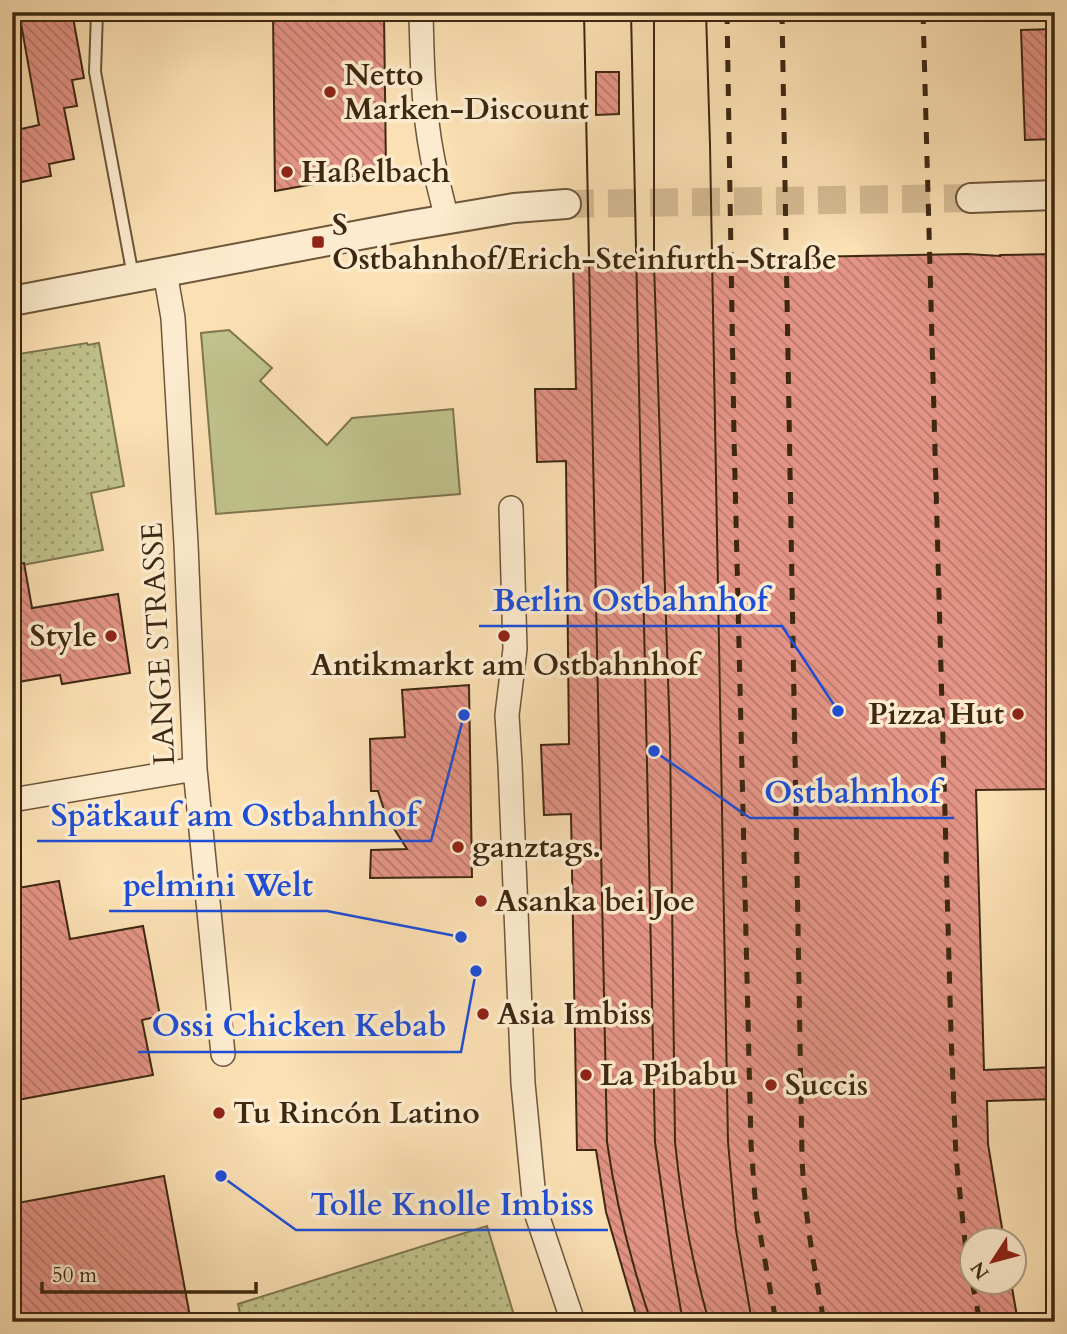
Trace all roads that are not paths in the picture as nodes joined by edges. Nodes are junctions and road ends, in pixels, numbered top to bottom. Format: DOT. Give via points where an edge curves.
graph roads {
  1 [pos="97,12"];
  2 [pos="421,12"];
  3 [pos="1055,195"];
  4 [pos="971,198"];
  5 [pos="566,204"];
  6 [pos="447,220"];
  7 [pos="166,272"];
  8 [pos="133,279"];
  9 [pos="12,301"];
  10 [pos="511,508"];
  11 [pos="195,769"];
  12 [pos="12,800"];
  13 [pos="223,1054"];
  14 [pos="573,1322"];
  1 -- 8 [label="lane" via="95,72"];
  2 -- 6 [label="street" via="431,153"];
  3 -- 4 [label="street"];
  5 -- 6 [label="street"];
  6 -- 7 [label="street"];
  7 -- 8 [label="street"];
  7 -- 11 [label="street, LANGE STRASSE" via="173,318"];
  8 -- 9 [label="street"];
  10 -- 14 [label="street" via="515,649 507,715 523,1083 535,1209"];
  11 -- 12 [label="street"];
  11 -- 13 [label="street, LANGE STRASSE"];
}
